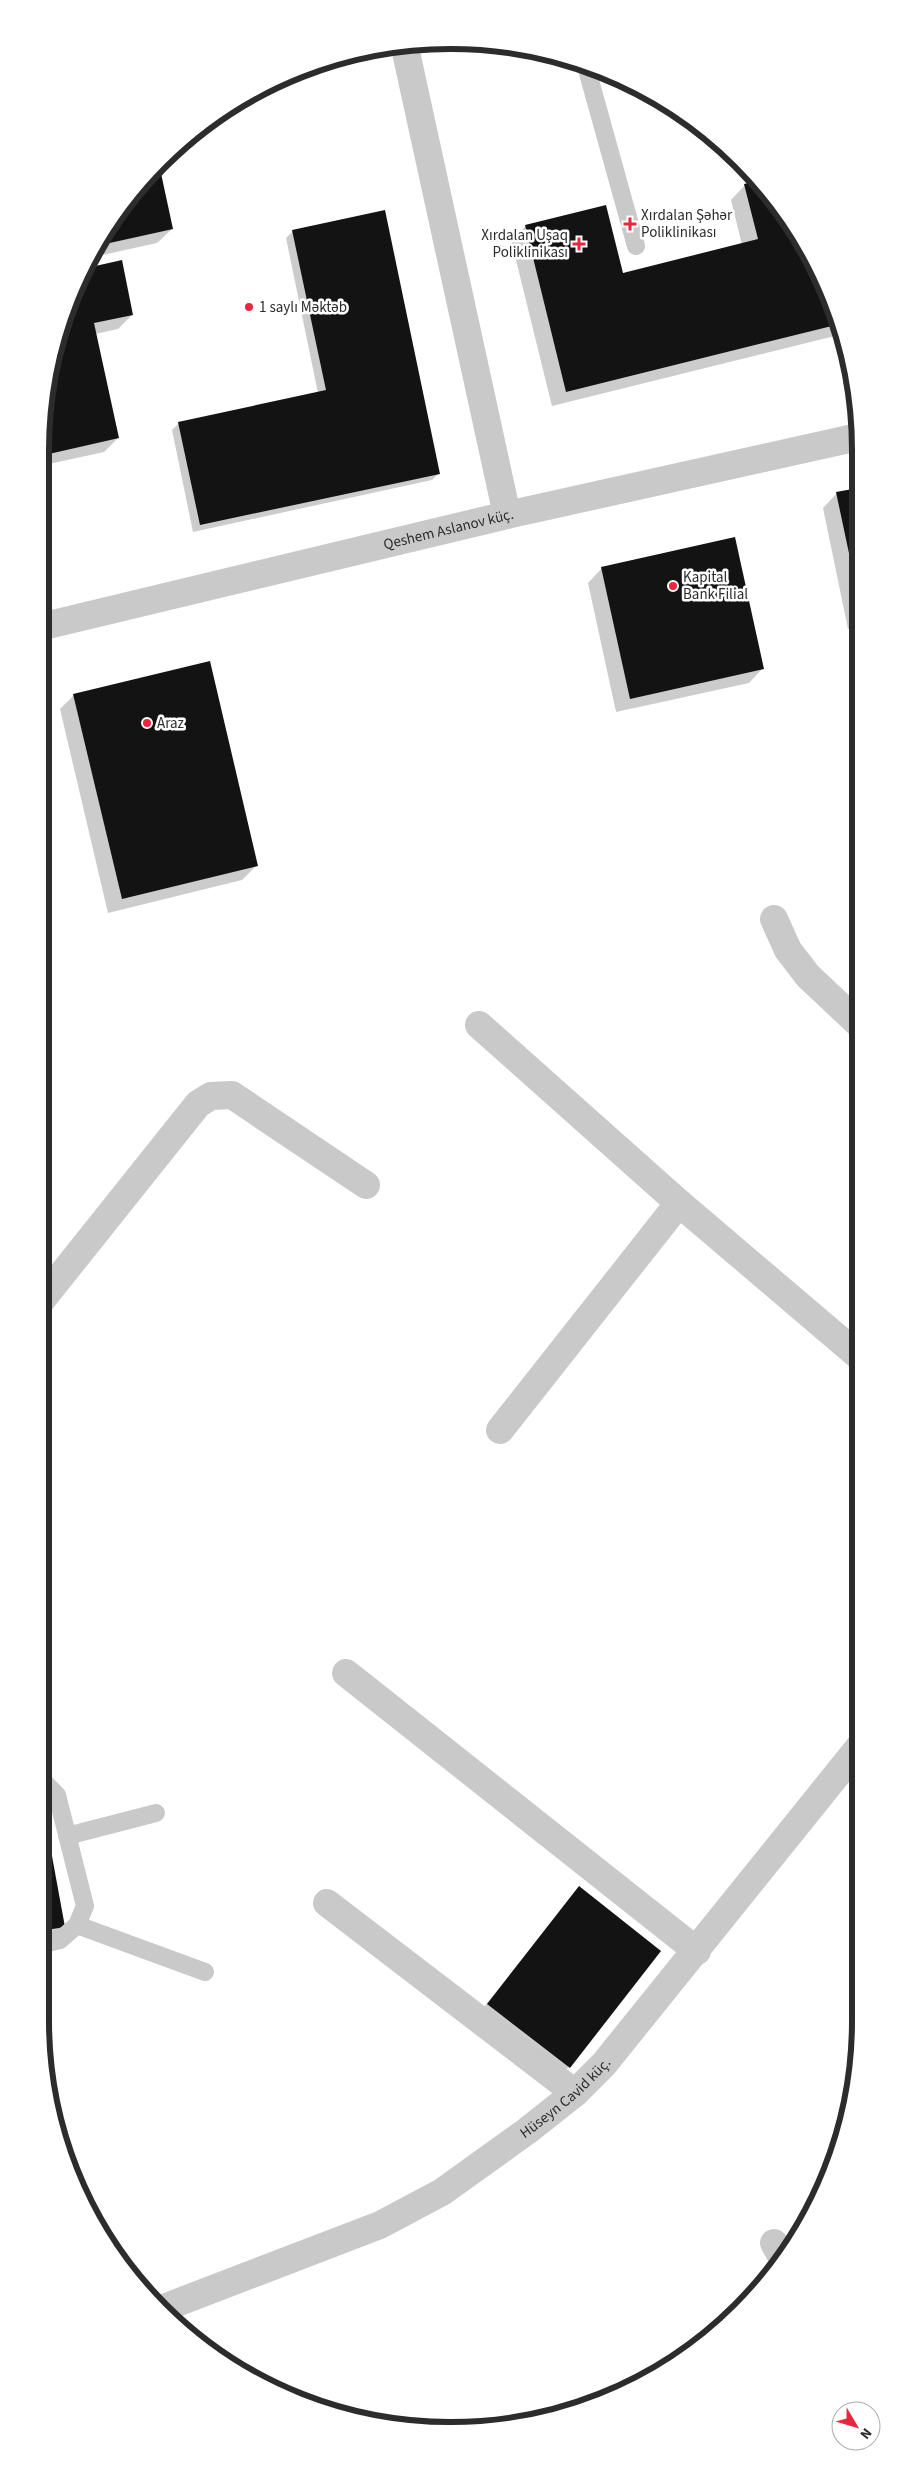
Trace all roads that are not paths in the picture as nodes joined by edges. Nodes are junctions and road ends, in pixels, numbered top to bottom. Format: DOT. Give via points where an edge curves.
graph roads {
  1 [pos="406,51"];
  2 [pos="588,73"];
  3 [pos="636,246"];
  4 [pos="852,438"];
  5 [pos="507,515"];
  6 [pos="49,625"];
  7 [pos="774,919"];
  8 [pos="852,1017"];
  9 [pos="479,1025"];
  10 [pos="366,1185"];
  11 [pos="680,1203"];
  12 [pos="49,1291"];
  13 [pos="852,1347"];
  14 [pos="500,1430"];
  15 [pos="346,1673"];
  16 [pos="852,1756"];
  17 [pos="49,1787"];
  18 [pos="156,1813"];
  19 [pos="67,1836"];
  20 [pos="327,1903"];
  21 [pos="77,1925"];
  22 [pos="49,1943"];
  23 [pos="697,1951"];
  24 [pos="205,1972"];
  25 [pos="575,2093"];
  26 [pos="168,2306"];
  1 -- 5 [label="street"];
  2 -- 3 [label="lane"];
  4 -- 5 [label="street, Qeshem Aslanov küç."];
  5 -- 6 [label="street, Qeshem Aslanov küç."];
  7 -- 8 [label="street" via="788,950 808,976"];
  9 -- 11 [label="street"];
  10 -- 12 [label="street" via="232,1095 210,1096 198,1104"];
  11 -- 13 [label="street"];
  11 -- 14 [label="street"];
  15 -- 23 [label="street"];
  16 -- 23 [label="street, Hüseyn Cavid küç."];
  17 -- 19 [label="lane" via="57,1795"];
  18 -- 19 [label="lane"];
  19 -- 21 [label="lane" via="85,1906"];
  20 -- 25 [label="street"];
  21 -- 22 [label="lane" via="60,1940"];
  21 -- 24 [label="lane"];
  23 -- 25 [label="street, Hüseyn Cavid küç." via="604,2064"];
  25 -- 26 [label="street, Hüseyn Cavid küç." via="442,2192 380,2226"];
}
